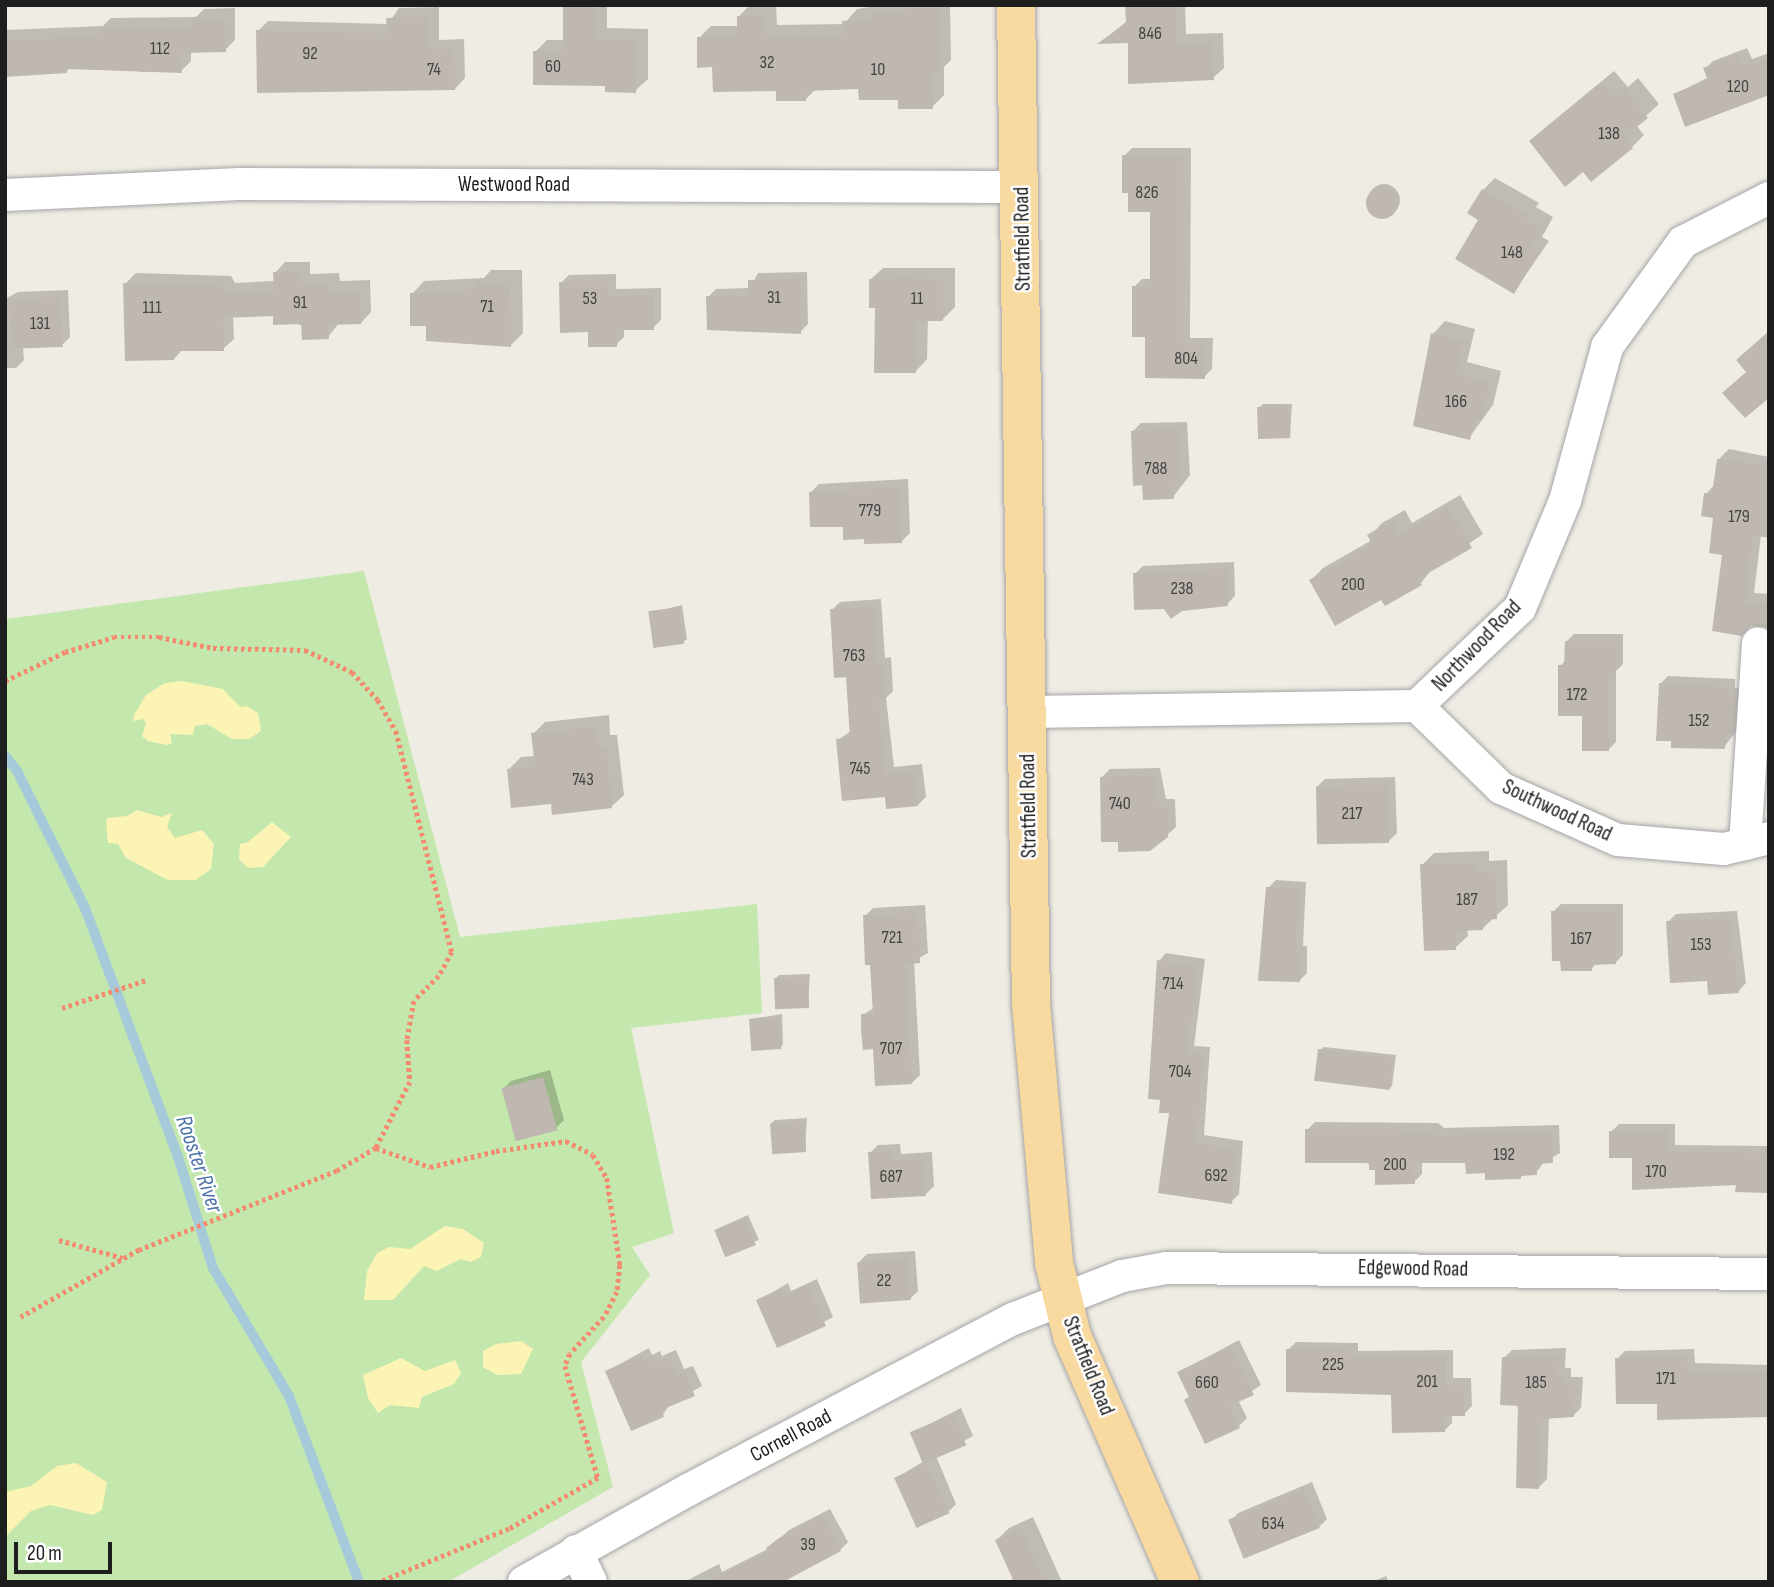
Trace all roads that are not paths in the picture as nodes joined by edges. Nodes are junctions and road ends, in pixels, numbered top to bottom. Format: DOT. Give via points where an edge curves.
graph roads {
  1 [pos="1016,5"];
  2 [pos="1022,187"];
  3 [pos="5,195"];
  4 [pos="1769,198"];
  5 [pos="1758,643"];
  6 [pos="1417,706"];
  7 [pos="1028,712"];
  8 [pos="1757,841"];
  9 [pos="1769,1274"];
  10 [pos="1063,1299"];
  11 [pos="576,1551"];
  12 [pos="524,1582"];
  13 [pos="591,1582"];
  14 [pos="1180,1582"];
  1 -- 2 [label="main road, Stratfield Road"];
  2 -- 3 [label="street, Westwood Road" via="239,184"];
  2 -- 7 [label="main road, Stratfield Road"];
  4 -- 6 [label="street, Northwood Road" via="1683,242 1607,347 1565,501 1520,608"];
  5 -- 8 [label="street"];
  6 -- 7 [label="street, Northwood Road"];
  6 -- 8 [label="street, Southwood Road" via="1502,788 1618,840 1724,849"];
  7 -- 10 [label="main road, Stratfield Road" via="1031,1004 1054,1263"];
  9 -- 10 [label="street, Edgewood Road" via="1166,1268 1122,1276"];
  10 -- 11 [label="street, Cornell Road" via="1013,1319"];
  10 -- 14 [label="main road, Stratfield Road" via="1072,1336"];
  11 -- 12 [label="street, Cornell Road"];
  11 -- 13 [label="street"];
}
